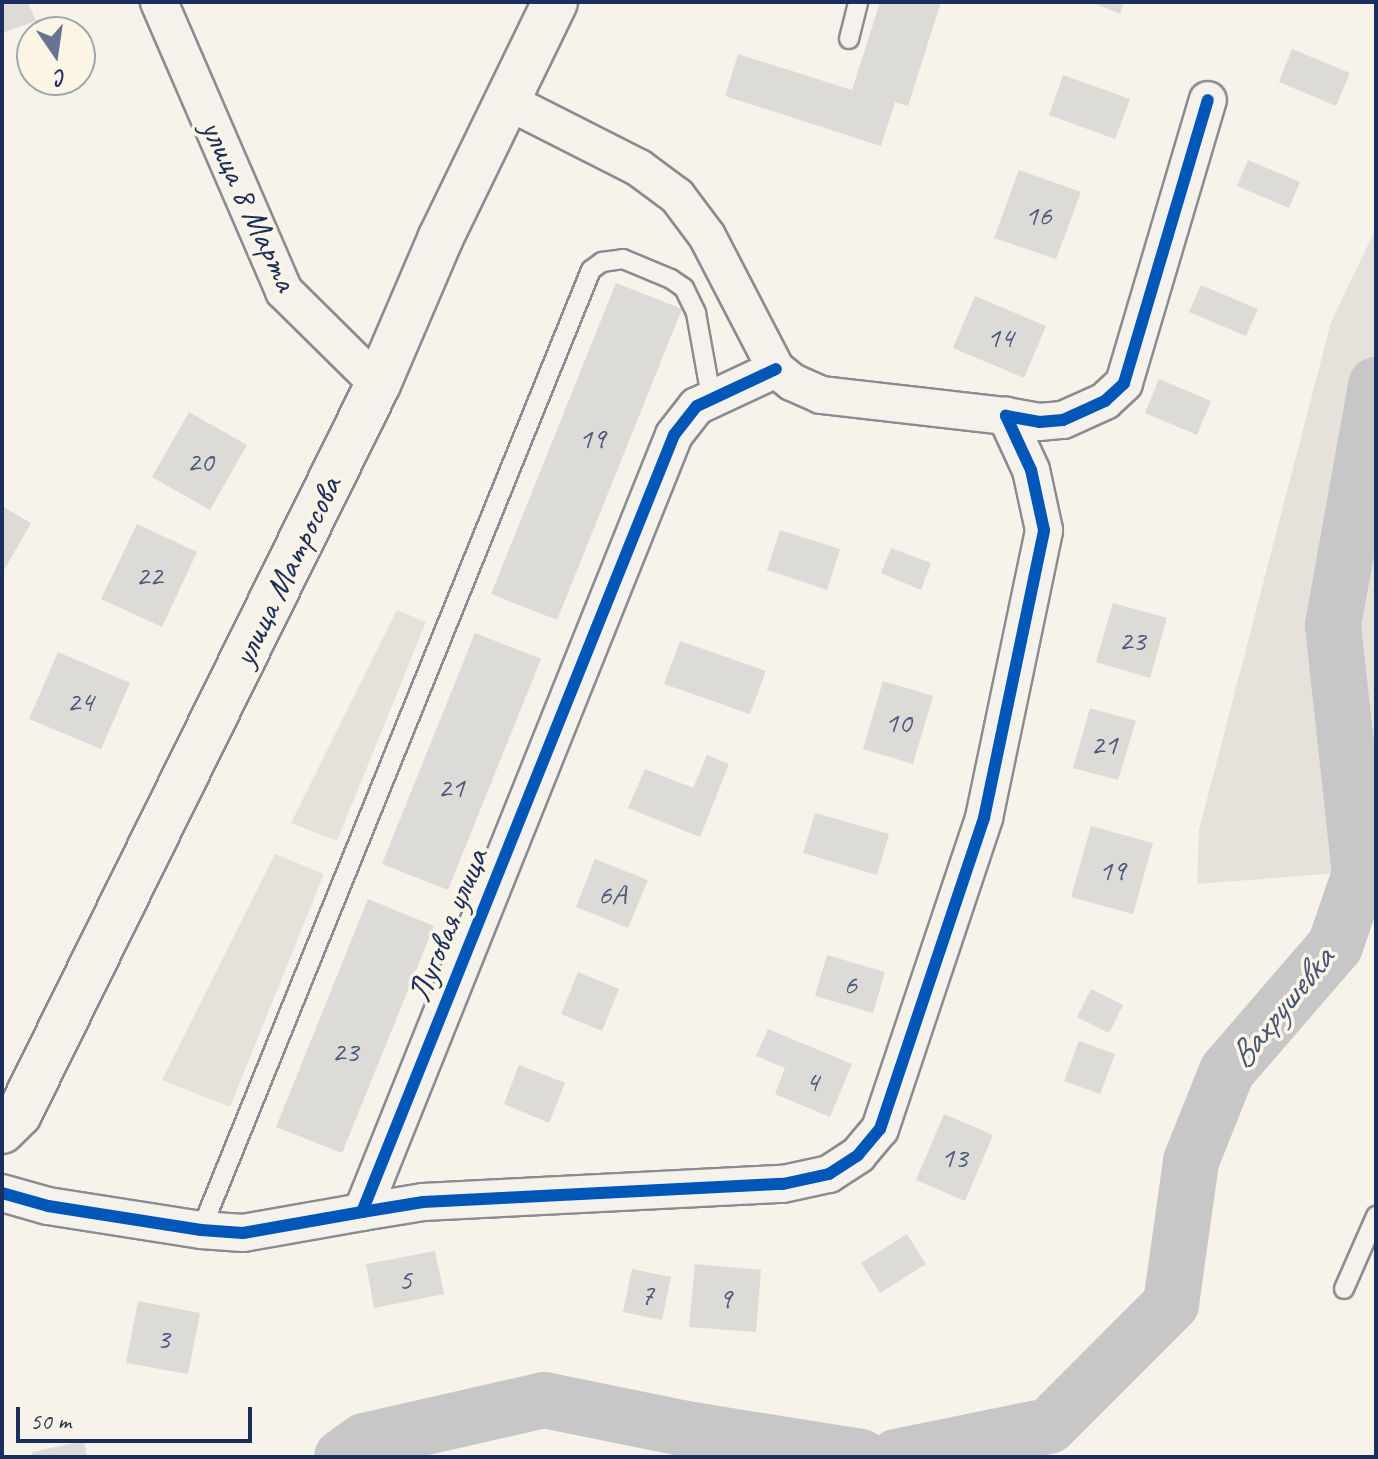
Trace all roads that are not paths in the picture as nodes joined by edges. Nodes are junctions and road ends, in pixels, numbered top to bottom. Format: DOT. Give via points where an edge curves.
graph roads {
  1 [pos="159,2"];
  2 [pos="555,2"];
  3 [pos="858,2"];
  4 [pos="849,39"];
  5 [pos="1208,100"];
  6 [pos="509,102"];
  7 [pos="776,369"];
  8 [pos="378,384"];
  9 [pos="711,396"];
  10 [pos="1006,416"];
  11 [pos="2,1131"];
  12 [pos="2,1193"];
  13 [pos="362,1212"];
  14 [pos="1376,1216"];
  15 [pos="201,1230"];
  16 [pos="1344,1289"];
  1 -- 8 [label="street, улица 8 Марта" via="284,291"];
  2 -- 6 [label="street, улица Матросова"];
  3 -- 4 [label="lane"];
  5 -- 10 [label="street" via="1124,383 1105,401 1063,420"];
  6 -- 7 [label="street" via="639,168 677,196 707,236"];
  6 -- 8 [label="street, улица Матросова" via="440,239"];
  7 -- 9 [label="street, Луговая улица"];
  7 -- 10 [label="street" via="821,395"];
  8 -- 11 [label="street, улица Матросова" via="19,1114"];
  9 -- 13 [label="street, Луговая улица" via="688,414 674,435"];
  9 -- 15 [label="lane" via="696,313 684,288 623,259 591,270"];
  10 -- 13 [label="street" via="1031,470 1044,530 984,818 880,1129 858,1155 829,1174 783,1184 423,1202"];
  12 -- 15 [label="street" via="48,1206"];
  13 -- 15 [label="street" via="274,1230"];
  14 -- 16 [label="lane"];
}
